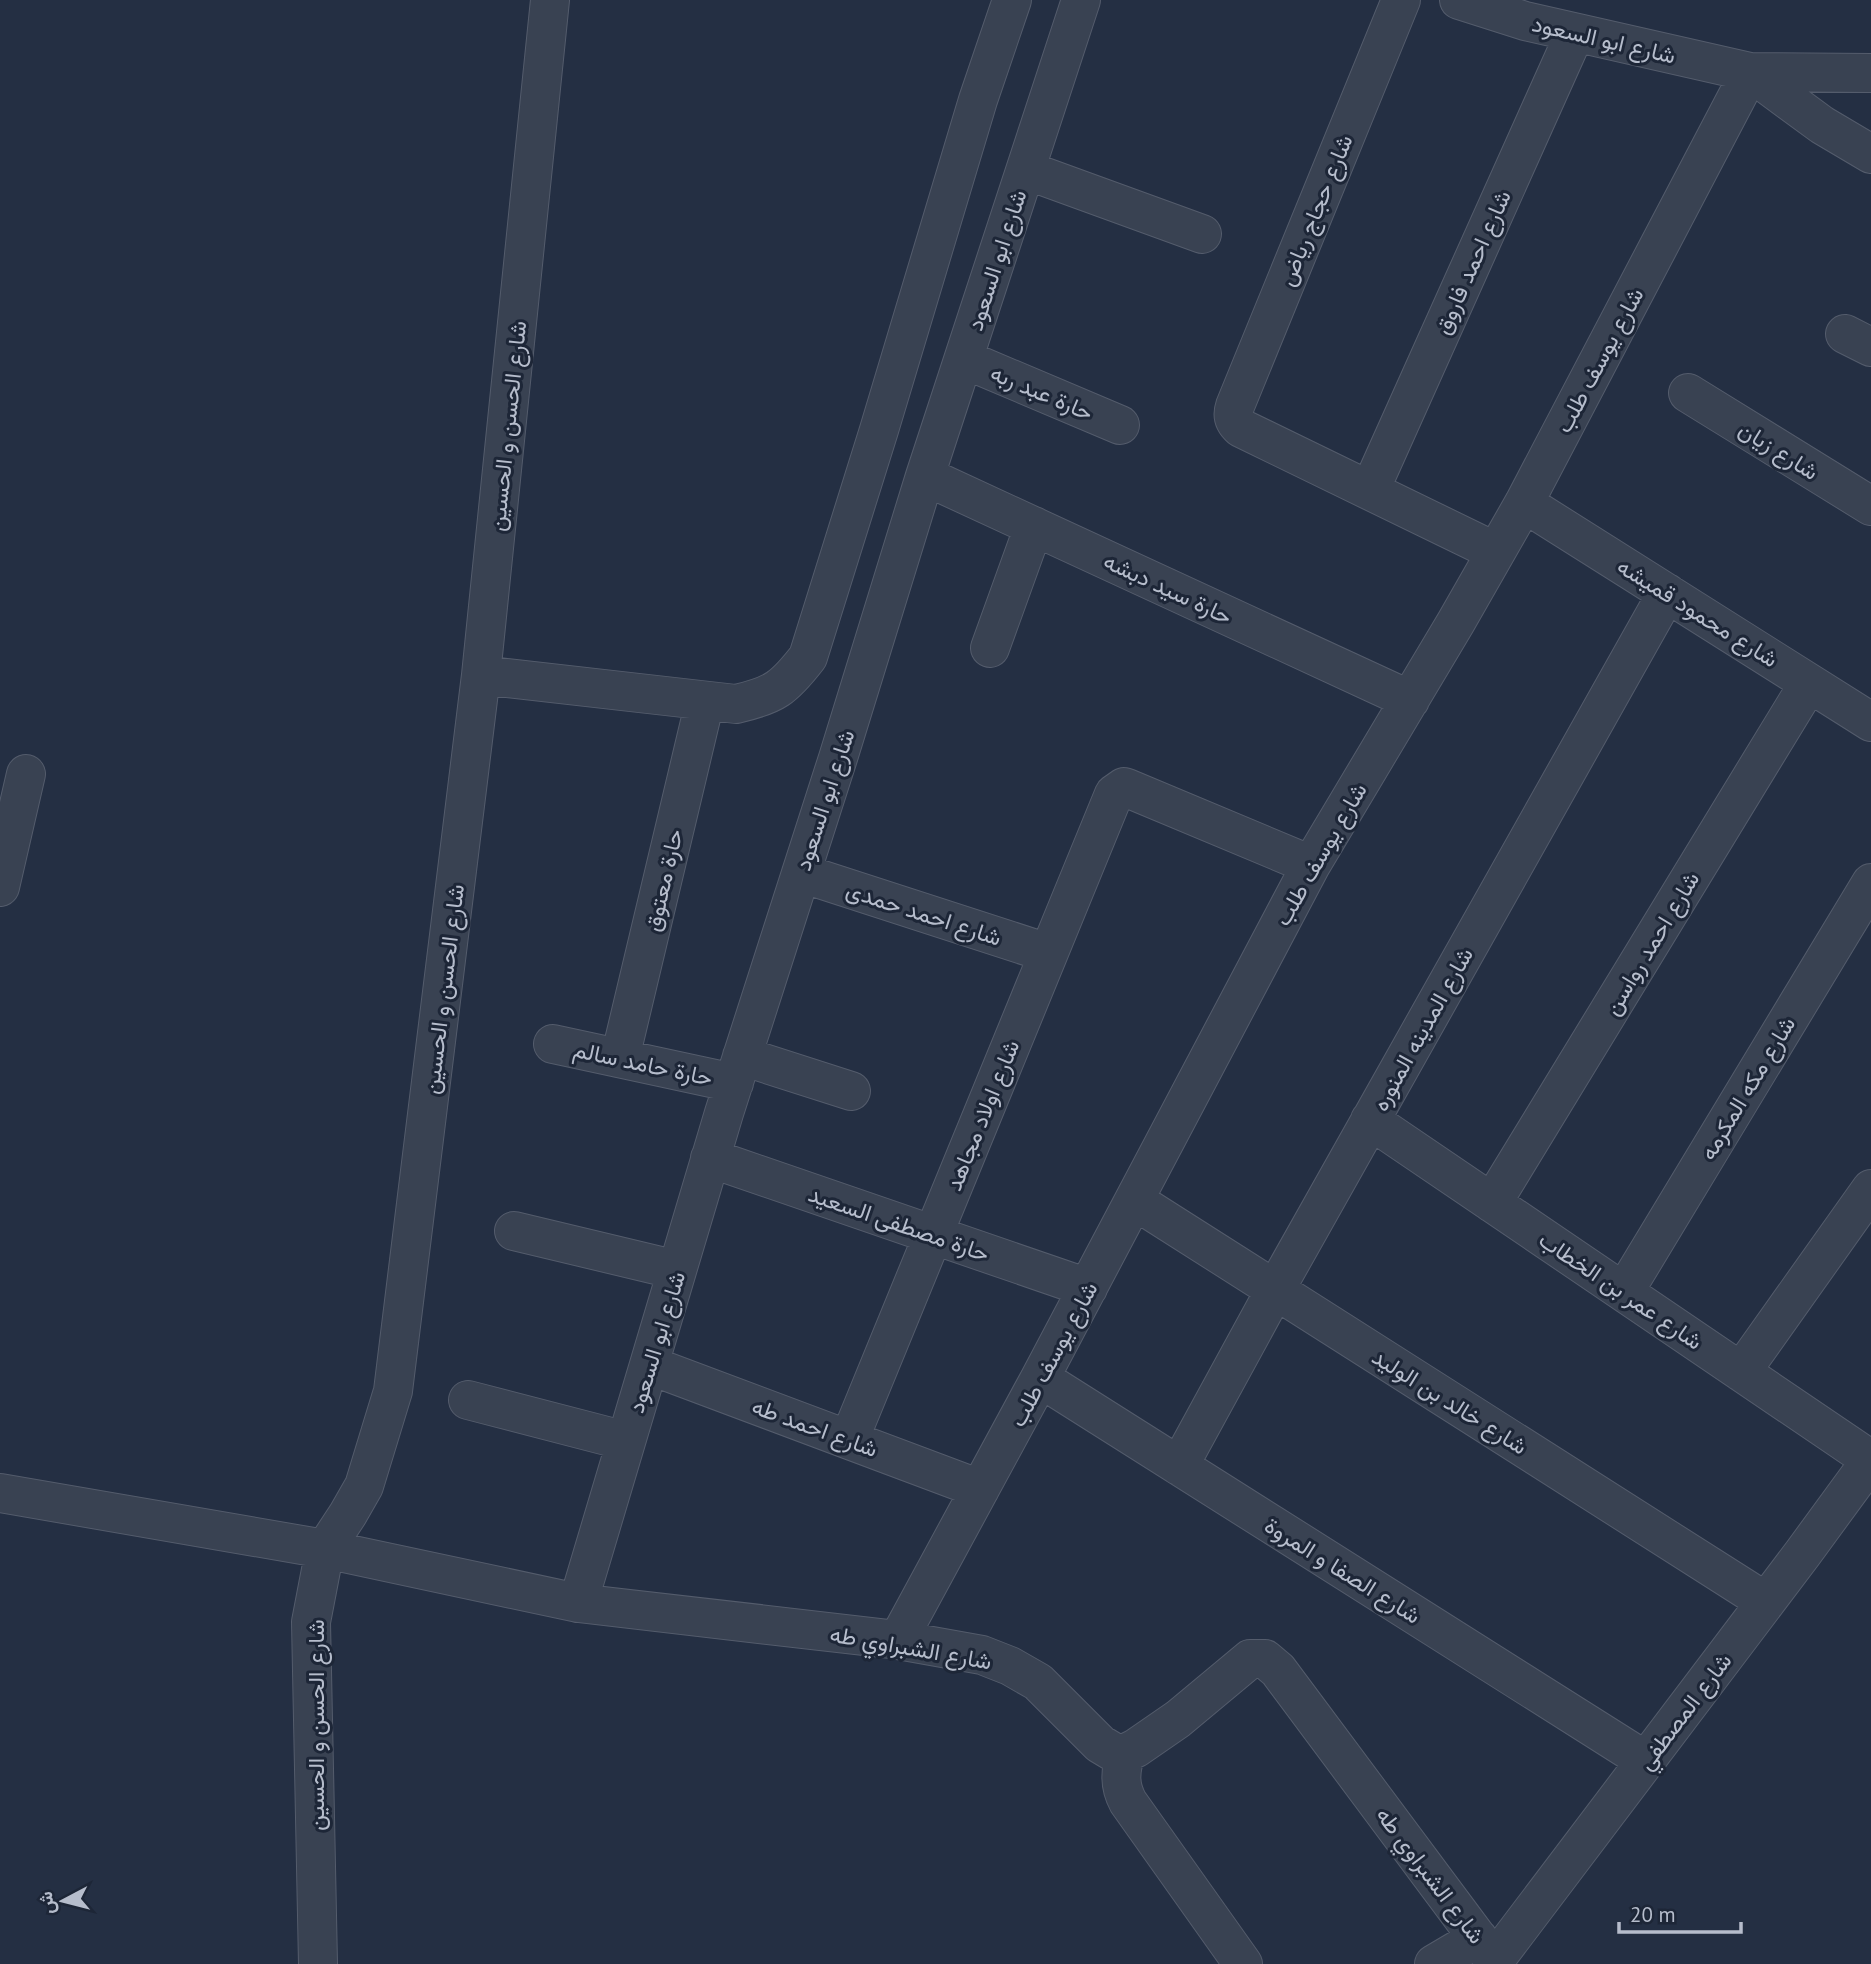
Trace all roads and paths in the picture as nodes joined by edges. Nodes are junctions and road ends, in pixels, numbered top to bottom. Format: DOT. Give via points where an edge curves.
graph roads {
  1 [pos="550,0"];
  2 [pos="1012,0"];
  3 [pos="1081,0"];
  4 [pos="1401,0"];
  5 [pos="1459,0"];
  6 [pos="1575,33"];
  7 [pos="1750,72"];
  8 [pos="1871,73"];
  9 [pos="1871,154"];
  10 [pos="1026,170"];
  11 [pos="1202,234"];
  12 [pos="964,359"];
  13 [pos="1688,393"];
  14 [pos="1119,425"];
  15 [pos="925,476"];
  16 [pos="1370,491"];
  17 [pos="1524,503"];
  18 [pos="1871,506"];
  19 [pos="1034,526"];
  20 [pos="1496,552"];
  21 [pos="1667,593"];
  22 [pos="990,648"];
  23 [pos="481,675"];
  24 [pos="1809,683"];
  25 [pos="1410,700"];
  26 [pos="705,701"];
  27 [pos="1871,722"];
  28 [pos="26,774"];
  29 [pos="1311,865"];
  30 [pos="801,873"];
  31 [pos="1871,883"];
  32 [pos="0,887"];
  33 [pos="1048,953"];
  34 [pos="553,1044"];
  35 [pos="620,1058"];
  36 [pos="738,1069"];
  37 [pos="851,1091"];
  38 [pos="1370,1120"];
  39 [pos="710,1158"];
  40 [pos="1871,1189"];
  41 [pos="1134,1200"];
  42 [pos="1492,1203"];
  43 [pos="514,1231"];
  44 [pos="933,1235"];
  45 [pos="677,1270"];
  46 [pos="1088,1288"];
  47 [pos="1275,1290"];
  48 [pos="1624,1292"];
  49 [pos="649,1365"];
  50 [pos="1741,1372"];
  51 [pos="1041,1378"];
  52 [pos="468,1400"];
  53 [pos="849,1440"];
  54 [pos="626,1441"];
  55 [pos="1871,1460"];
  56 [pos="1179,1466"];
  57 [pos="981,1489"];
  58 [pos="0,1493"];
  59 [pos="325,1549"];
  60 [pos="1766,1602"];
  61 [pos="578,1604"];
  62 [pos="898,1640"];
  63 [pos="1126,1753"];
  64 [pos="1646,1761"];
  65 [pos="1490,1954"];
  66 [pos="318,1964"];
  67 [pos="1243,1964"];
  68 [pos="1434,1964"];
  1 -- 23 [label="street, شارع الحسن و الحسين"];
  2 -- 26 [label="street" via="808,657 790,680 765,697 736,704"];
  3 -- 10 [label="street, شارع ابو السعود"];
  4 -- 16 [label="street, شارع حجاج رياض" via="1233,415 1241,428"];
  5 -- 6 [label="street, شارع ابو السعود"];
  6 -- 7 [label="street, شارع ابو السعود"];
  6 -- 16 [label="street, شارع احمد فاروق"];
  7 -- 8 [label="street"];
  7 -- 9 [label="street"];
  7 -- 17 [label="street, شارع يوسف طلب"];
  10 -- 11 [label="street"];
  10 -- 12 [label="street, شارع ابو السعود"];
  12 -- 14 [label="street, حارة عبد ربه"];
  12 -- 15 [label="street, شارع ابو السعود"];
  13 -- 18 [label="street, شارع زيان"];
  15 -- 19 [label="street, حارة سيد دبشه"];
  15 -- 30 [label="street, شارع ابو السعود"];
  16 -- 20 [label="street"];
  17 -- 20 [label="street, شارع يوسف طلب"];
  17 -- 21 [label="street, شارع محمود قميشه"];
  19 -- 22 [label="street"];
  19 -- 25 [label="street, حارة سيد دبشه"];
  20 -- 25 [label="street, شارع يوسف طلب"];
  21 -- 24 [label="street, شارع محمود قميشه"];
  21 -- 38 [label="street, شارع المدينه المنوره"];
  23 -- 26 [label="street"];
  23 -- 59 [label="street, شارع الحسن و الحسين" via="393,1391 364,1486"];
  24 -- 27 [label="street, شارع محمود قميشه"];
  24 -- 42 [label="street, شارع احمد رواسن"];
  25 -- 29 [label="street, شارع يوسف طلب"];
  26 -- 35 [label="street, حارة معتوق"];
  28 -- 32 [label="street"];
  29 -- 33 [label="street, شارع اولاد مجاهد" via="1124,787 1111,797"];
  29 -- 41 [label="street, شارع يوسف طلب"];
  30 -- 33 [label="street, شارع احمد حمدى"];
  30 -- 36 [label="street, شارع ابو السعود"];
  31 -- 48 [label="street, شارع مكه المكرمه"];
  33 -- 44 [label="street, شارع اولاد مجاهد"];
  34 -- 35 [label="street, حارة حامد سالم"];
  35 -- 36 [label="street, حارة حامد سالم"];
  36 -- 37 [label="street, حارة حامد سالم"];
  36 -- 39 [label="street, شارع ابو السعود"];
  38 -- 42 [label="street, شارع عمر بن الخطاب"];
  38 -- 47 [label="street, شارع المدينه المنوره"];
  39 -- 44 [label="street, حارة مصطفى السعيد"];
  39 -- 45 [label="street, شارع ابو السعود"];
  40 -- 50 [label="street"];
  41 -- 46 [label="street, شارع يوسف طلب"];
  41 -- 47 [label="street, شارع خالد بن الوليد"];
  42 -- 48 [label="street, شارع عمر بن الخطاب"];
  43 -- 45 [label="street"];
  44 -- 46 [label="street, حارة مصطفى السعيد"];
  44 -- 53 [label="street, شارع اولاد مجاهد"];
  45 -- 49 [label="street, شارع ابو السعود"];
  46 -- 51 [label="street, شارع يوسف طلب"];
  47 -- 56 [label="street, شارع المدينه المنوره"];
  47 -- 60 [label="street, شارع خالد بن الوليد"];
  48 -- 50 [label="street, شارع عمر بن الخطاب"];
  49 -- 53 [label="street, شارع احمد طه"];
  49 -- 54 [label="street, شارع ابو السعود"];
  50 -- 55 [label="street, شارع عمر بن الخطاب"];
  51 -- 56 [label="street, شارع الصفا و المروة"];
  51 -- 57 [label="street, شارع يوسف طلب"];
  52 -- 54 [label="street"];
  53 -- 57 [label="street, شارع احمد طه"];
  54 -- 61 [label="street, شارع ابو السعود"];
  55 -- 60 [label="street, شارع المصطفي"];
  56 -- 64 [label="street, شارع الصفا و المروة"];
  57 -- 62 [label="street, شارع يوسف طلب"];
  58 -- 59 [label="street, شارع الشبراوي طه"];
  59 -- 61 [label="street, شارع الشبراوي طه"];
  59 -- 66 [label="street, شارع الحسن و الحسين" via="311,1622"];
  60 -- 64 [label="street, شارع المصطفي"];
  61 -- 62 [label="street, شارع الشبراوي طه"];
  62 -- 63 [label="street, شارع الشبراوي طه" via="982,1655 1010,1666 1038,1682 1100,1744 1115,1753"];
  63 -- 65 [label="street, شارع الشبراوي طه" via="1178,1719 1250,1659 1265,1659 1278,1670"];
  63 -- 67 [label="street" via="1121,1784 1128,1802"];
  64 -- 65 [label="street, شارع المصطفي"];
  65 -- 68 [label="street"];
}
